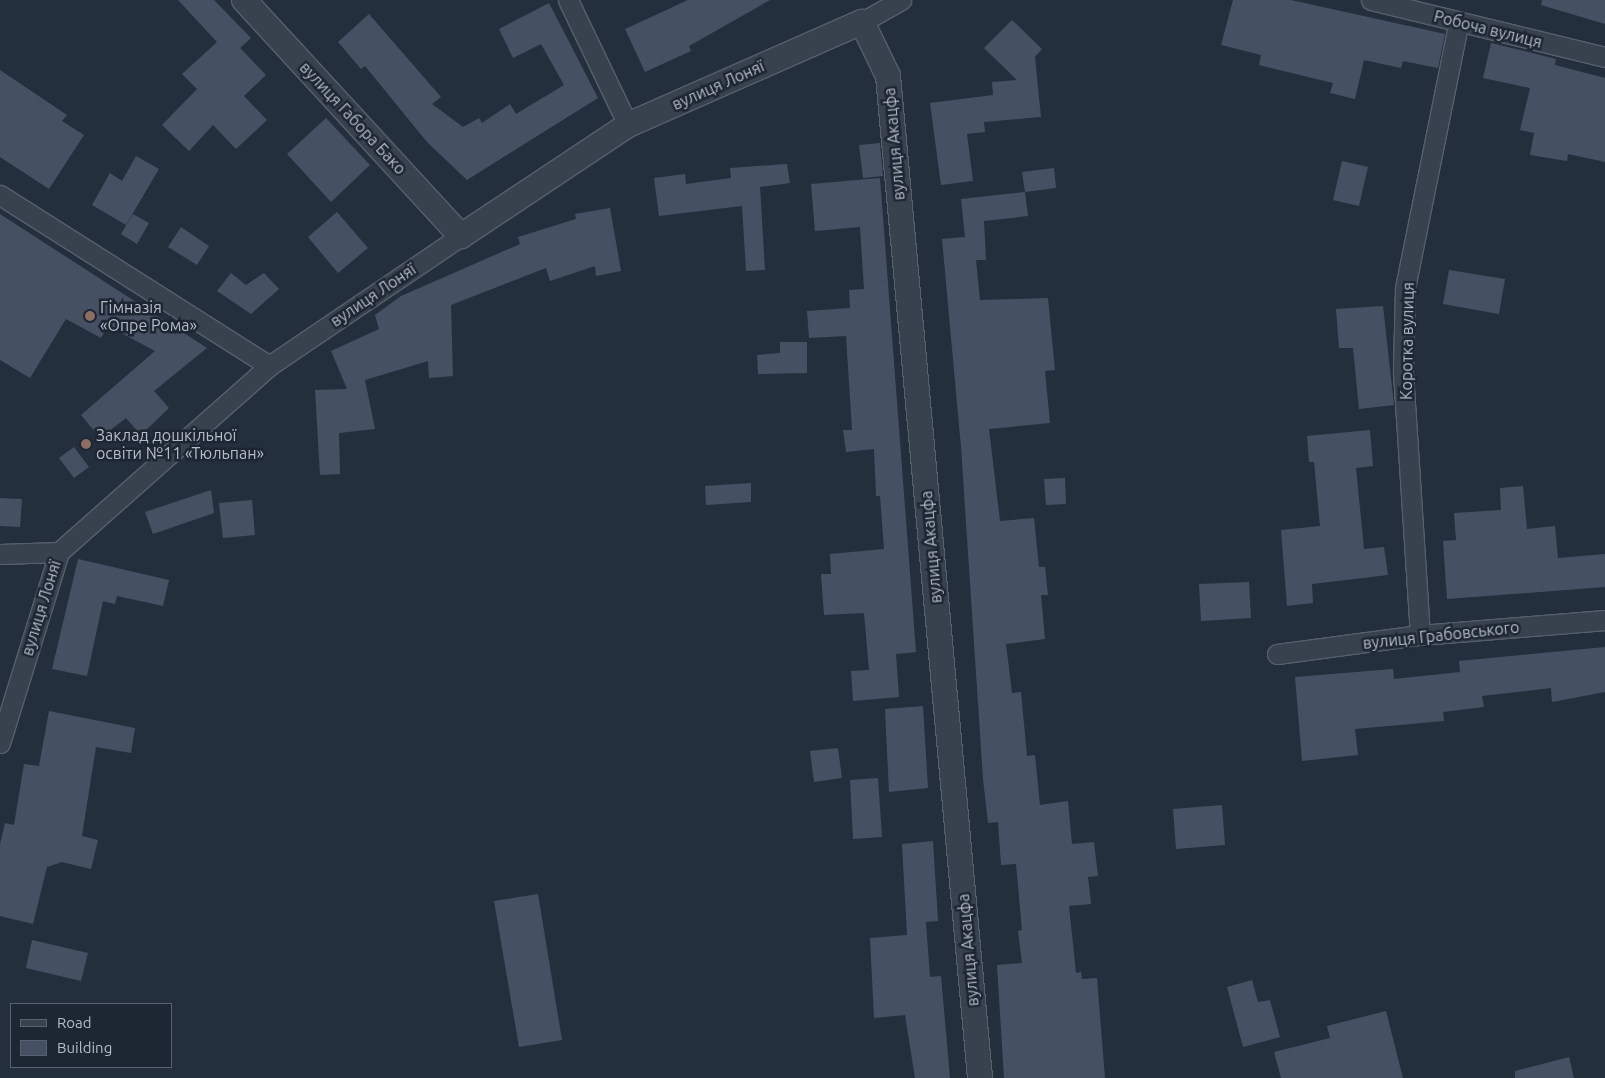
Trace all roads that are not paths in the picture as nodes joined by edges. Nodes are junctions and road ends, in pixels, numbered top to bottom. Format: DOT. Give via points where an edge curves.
graph roads {
  1 [pos="244,0"];
  2 [pos="568,0"];
  3 [pos="901,0"];
  4 [pos="1371,0"];
  5 [pos="862,22"];
  6 [pos="1459,22"];
  7 [pos="1605,57"];
  8 [pos="628,125"];
  9 [pos="0,195"];
  10 [pos="461,236"];
  11 [pos="269,366"];
  12 [pos="59,552"];
  13 [pos="0,554"];
  14 [pos="1605,620"];
  15 [pos="1420,635"];
  16 [pos="1278,654"];
  17 [pos="0,743"];
  18 [pos="980,1078"];
  1 -- 10 [label="street, вулиця Габора Бако"];
  2 -- 8 [label="street"];
  3 -- 5 [label="street, вулиця Лоняї"];
  4 -- 6 [label="street, Робоча вулиця"];
  5 -- 8 [label="street, вулиця Лоняї"];
  5 -- 18 [label="street, вулиця Акацфа" via="888,76"];
  6 -- 7 [label="street, Робоча вулиця"];
  6 -- 15 [label="street, Коротка вулиця" via="1405,288 1403,370"];
  8 -- 10 [label="street, вулиця Лоняї"];
  9 -- 11 [label="street"];
  10 -- 11 [label="street, вулиця Лоняї"];
  11 -- 12 [label="street, вулиця Лоняї"];
  12 -- 13 [label="street"];
  12 -- 17 [label="street, вулиця Лоняї"];
  14 -- 15 [label="street, вулиця Грабовського"];
  15 -- 16 [label="street, вулиця Грабовського"];
}
